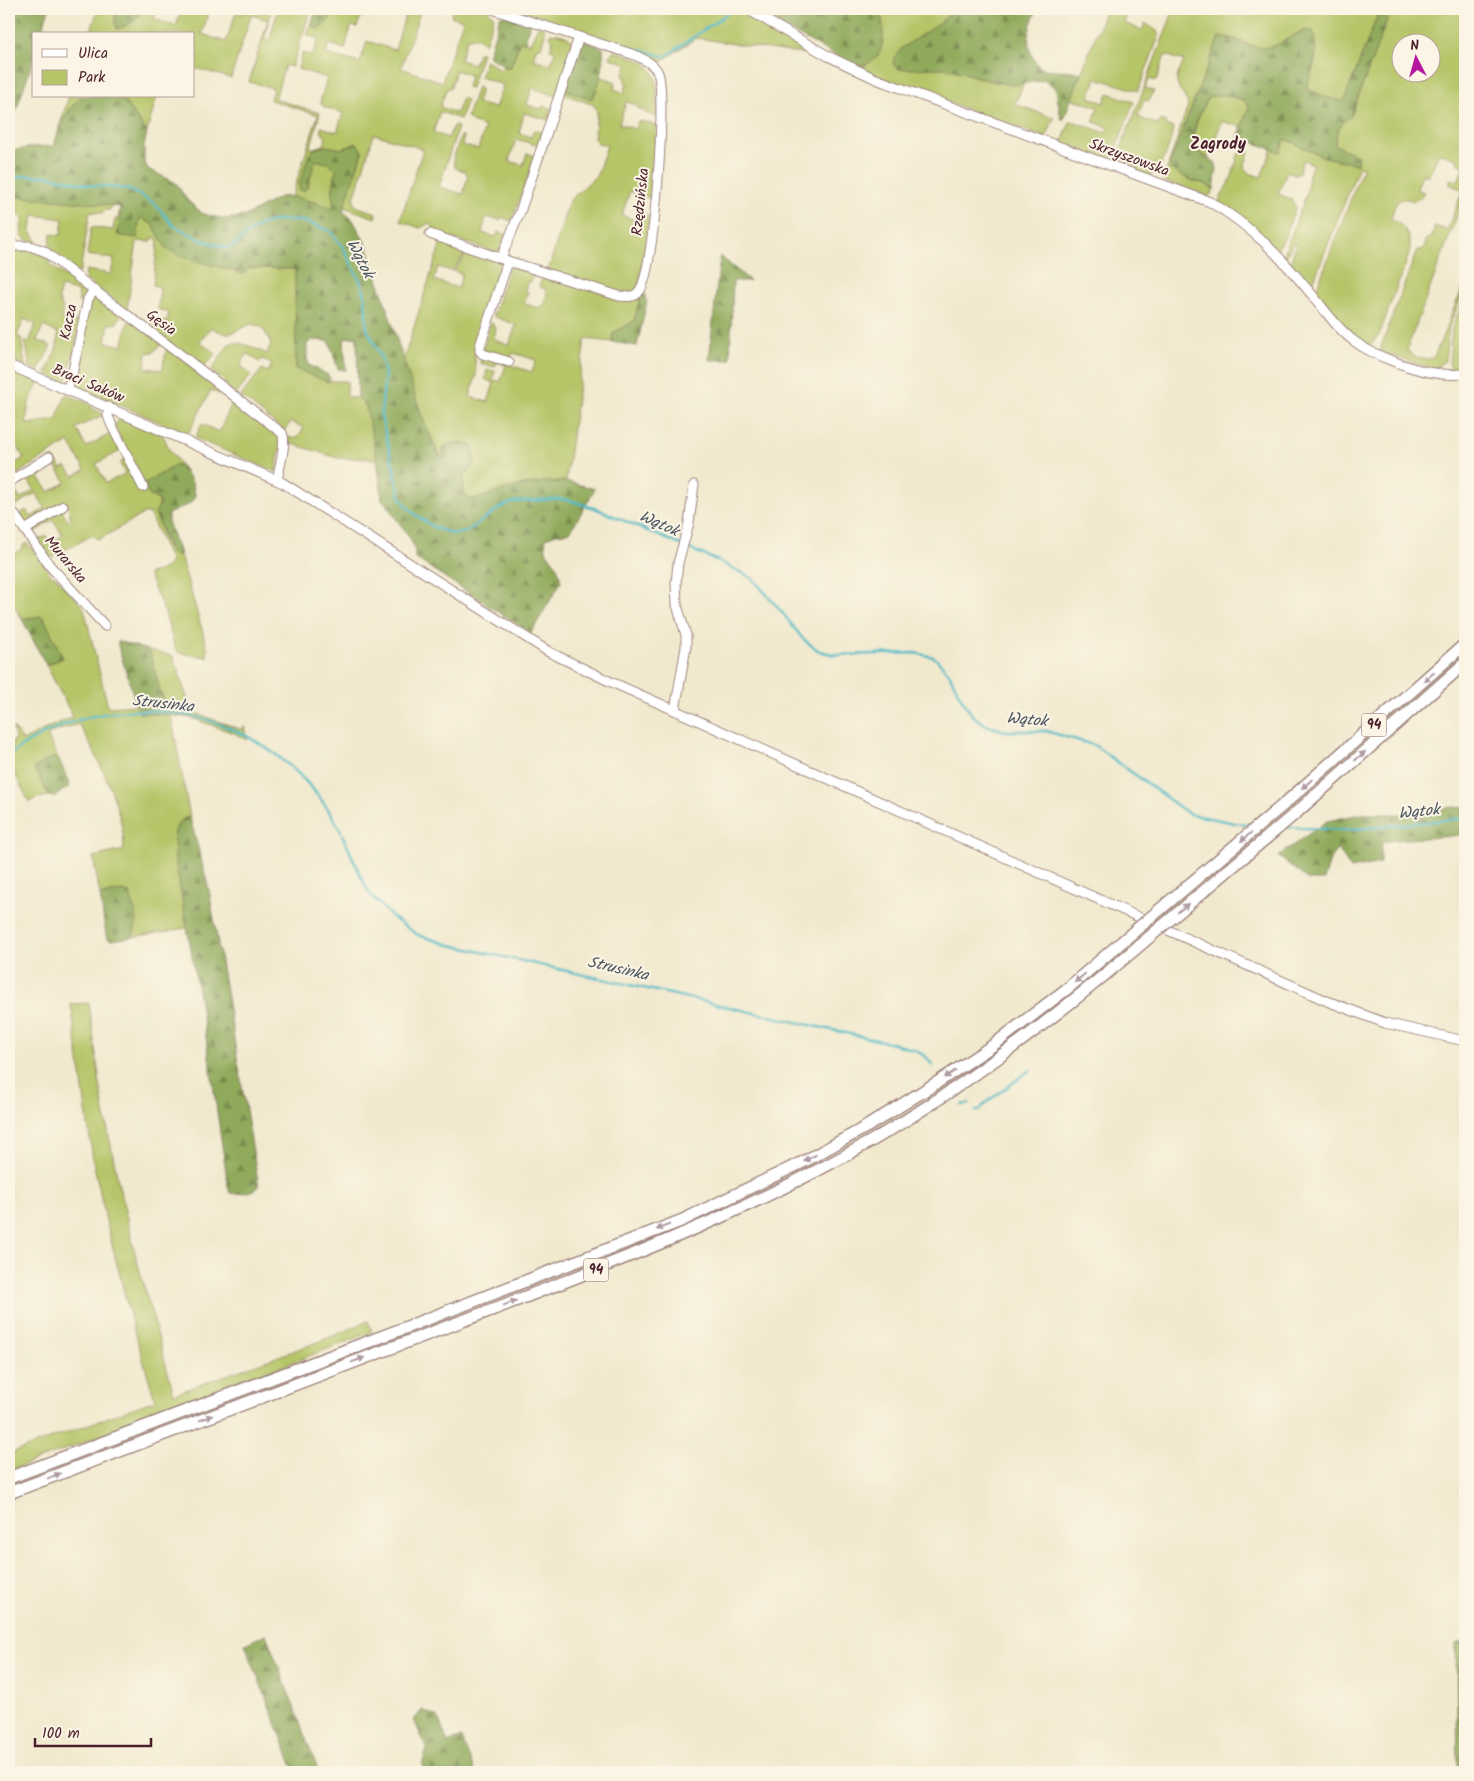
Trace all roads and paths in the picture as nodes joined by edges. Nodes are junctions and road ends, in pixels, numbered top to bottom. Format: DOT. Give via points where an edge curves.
graph roads {
  1 [pos="492,9"];
  2 [pos="747,9"];
  3 [pos="579,37"];
  4 [pos="430,234"];
  5 [pos="9,246"];
  6 [pos="505,260"];
  7 [pos="94,290"];
  8 [pos="509,362"];
  9 [pos="9,365"];
  10 [pos="1465,374"];
  11 [pos="67,390"];
  12 [pos="108,407"];
  13 [pos="49,457"];
  14 [pos="277,480"];
  15 [pos="9,482"];
  16 [pos="694,485"];
  17 [pos="143,487"];
  18 [pos="63,506"];
  19 [pos="9,508"];
  20 [pos="25,530"];
  21 [pos="104,626"];
  22 [pos="1465,644"];
  23 [pos="1465,663"];
  24 [pos="675,710"];
  25 [pos="1465,1041"];
  26 [pos="9,1478"];
  27 [pos="9,1493"];
  1 -- 3 [label="street, Rzędzińska"];
  2 -- 10 [label="street, Skrzyszowska" via="828,56 876,79 1210,202 1231,214 1271,248 1354,342 1413,368 1443,374"];
  3 -- 6 [label="street"];
  3 -- 6 [label="street, Rzędzińska" via="635,55 654,65 658,74 661,112 655,211 642,288 634,296 619,296"];
  4 -- 6 [label="street, Rzędzińska"];
  5 -- 7 [label="street, Gęsia" via="38,248"];
  6 -- 8 [label="street" via="480,351"];
  7 -- 11 [label="street, Kacza" via="88,299"];
  7 -- 14 [label="street, Gęsia" via="276,428 284,437"];
  9 -- 11 [label="street, Braci Saków"];
  11 -- 12 [label="street, Braci Saków"];
  12 -- 14 [label="street, Braci Saków"];
  12 -- 17 [label="street" via="112,426"];
  13 -- 15 [label="street"];
  14 -- 24 [label="street, Braci Saków" via="549,652"];
  16 -- 24 [label="street" via="676,584 686,647"];
  18 -- 20 [label="street"];
  19 -- 20 [label="street, Murarska"];
  20 -- 21 [label="street, Murarska" via="50,566"];
  22 -- 26 [label="main road, 94, one-way, bridge" via="1283,805 1053,999 992,1046 866,1127 803,1162 683,1220"];
  27 -- 23 [label="main road, 94, one-way, bridge" via="600,1269 741,1209 872,1141 935,1102 1079,997 1297,812"];
  24 -- 25 [label="street, Braci Saków" via="1326,1001 1385,1023"];
}
